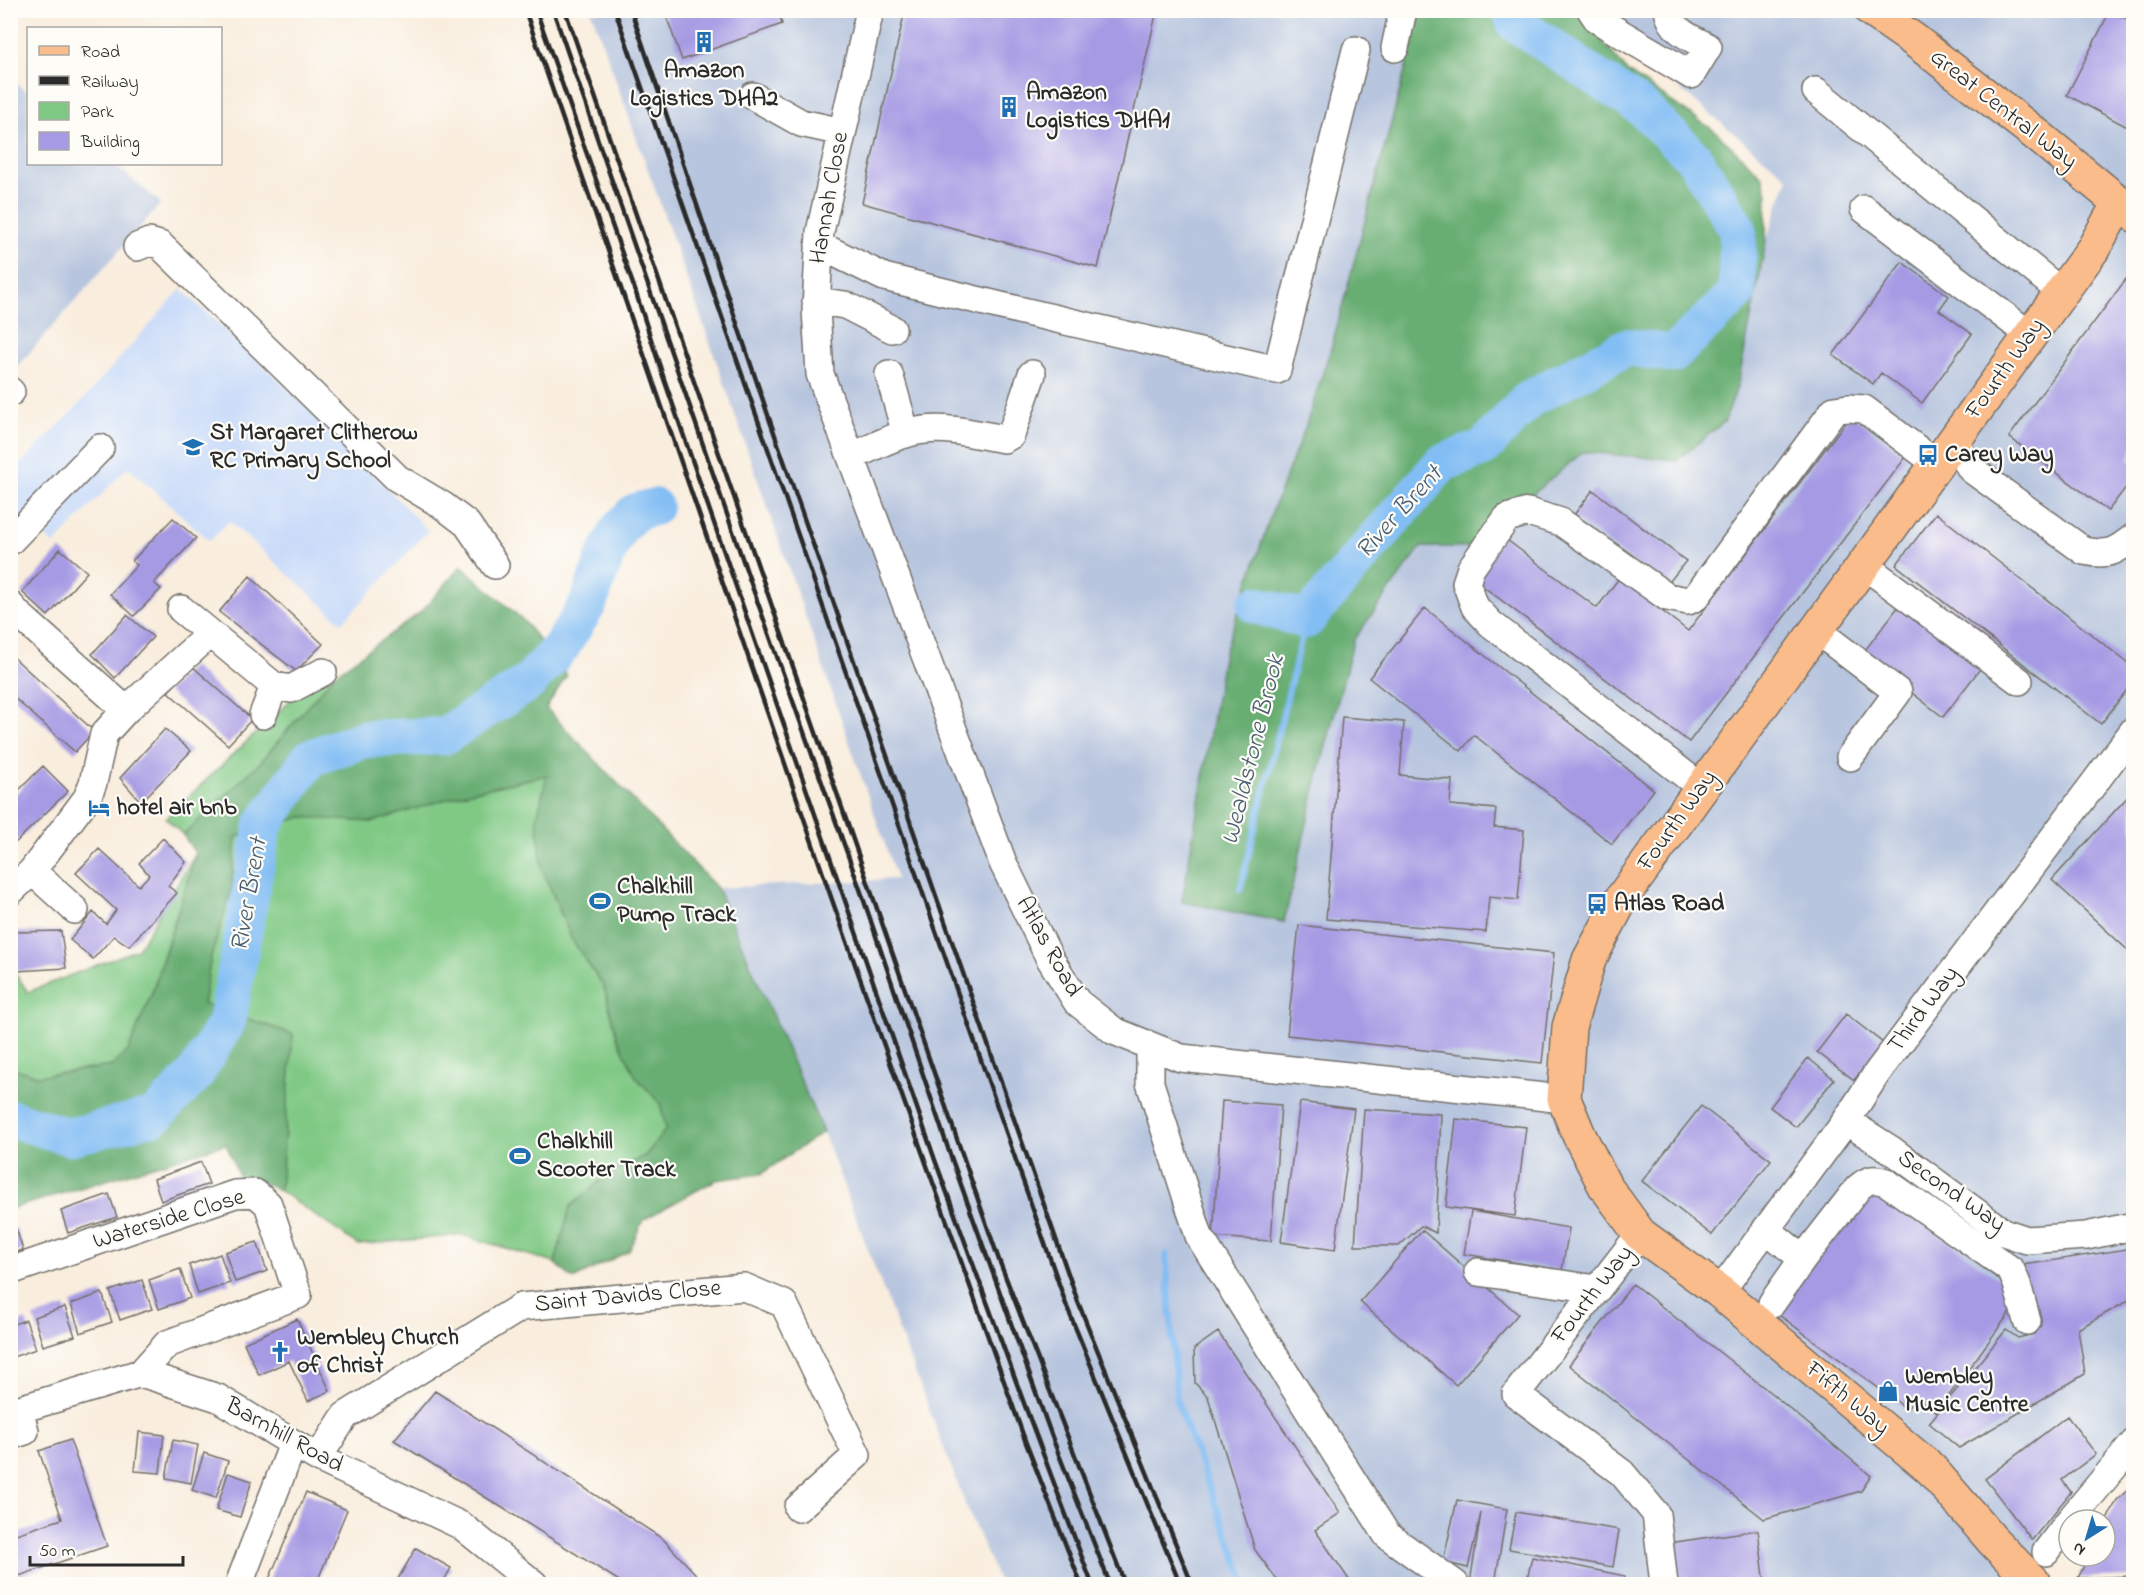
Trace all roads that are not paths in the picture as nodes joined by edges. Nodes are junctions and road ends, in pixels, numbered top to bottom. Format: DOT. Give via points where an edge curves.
graph roads {
  1 [pos="870,10"];
  2 [pos="1403,10"];
  3 [pos="1591,10"];
  4 [pos="1668,10"];
  5 [pos="1871,10"];
  6 [pos="1395,48"];
  7 [pos="1356,50"];
  8 [pos="1816,91"];
  9 [pos="753,96"];
  10 [pos="842,132"];
  11 [pos="1864,209"];
  12 [pos="2128,210"];
  13 [pos="819,245"];
  14 [pos="137,247"];
  15 [pos="2061,292"];
  16 [pos="816,301"];
  17 [pos="892,329"];
  18 [pos="2030,335"];
  19 [pos="889,374"];
  20 [pos="1032,374"];
  21 [pos="906,434"];
  22 [pos="100,448"];
  23 [pos="1945,452"];
  24 [pos="851,457"];
  25 [pos="2133,537"];
  26 [pos="10,541"];
  27 [pos="495,565"];
  28 [pos="1864,565"];
  29 [pos="901,590"];
  30 [pos="181,609"];
  31 [pos="13,612"];
  32 [pos="1816,630"];
  33 [pos="210,634"];
  34 [pos="323,672"];
  35 [pos="2019,681"];
  36 [pos="274,686"];
  37 [pos="126,710"];
  38 [pos="263,715"];
  39 [pos="2133,730"];
  40 [pos="1850,757"];
  41 [pos="1702,788"];
  42 [pos="32,871"];
  43 [pos="10,892"];
  44 [pos="75,910"];
  45 [pos="1150,1046"];
  46 [pos="1564,1099"];
  47 [pos="1846,1121"];
  48 [pos="2133,1226"];
  49 [pos="1766,1229"];
  50 [pos="1640,1234"];
  51 [pos="2007,1234"];
  52 [pos="1992,1256"];
  53 [pos="1803,1259"];
  54 [pos="10,1271"];
  55 [pos="1478,1272"];
  56 [pos="1597,1289"];
  57 [pos="1720,1292"];
  58 [pos="1773,1303"];
  59 [pos="2027,1321"];
  60 [pos="141,1373"];
  61 [pos="15,1411"];
  62 [pos="10,1436"];
  63 [pos="2133,1443"];
  64 [pos="293,1444"];
  65 [pos="318,1458"];
  66 [pos="798,1508"];
  67 [pos="2080,1508"];
  68 [pos="2057,1537"];
  69 [pos="2046,1552"];
  70 [pos="239,1584"];
  71 [pos="534,1584"];
  72 [pos="1455,1584"];
  73 [pos="1664,1584"];
  74 [pos="2035,1584"];
  1 -- 10 [label="street, Hannah Close"];
  2 -- 6 [label="street"];
  3 -- 4 [label="street" via="1597,19 1691,75 1708,47 1675,27"];
  5 -- 12 [label="main road, Great Central Way" via="2009,113"];
  7 -- 13 [label="street" via="1277,370 884,277"];
  8 -- 15 [label="street"];
  9 -- 10 [label="street" via="801,123"];
  10 -- 13 [label="street, Hannah Close"];
  11 -- 18 [label="street"];
  12 -- 15 [label="main road, Fourth Way"];
  13 -- 16 [label="street, Hannah Close"];
  14 -- 27 [label="street" via="149,242 160,245 397,478 467,524"];
  15 -- 18 [label="main road, Fourth Way"];
  16 -- 17 [label="street" via="845,305"];
  16 -- 24 [label="street, Hannah Close" via="820,374"];
  18 -- 23 [label="main road, Fourth Way"];
  19 -- 21 [label="street"];
  20 -- 21 [label="street" via="1011,435 1004,439 924,429"];
  21 -- 24 [label="street"];
  22 -- 26 [label="street"];
  23 -- 25 [label="street" via="2084,551 2116,551"];
  23 -- 28 [label="main road, Fourth Way"];
  23 -- 41 [label="street" via="1864,409 1834,410 1696,597 1688,601 1667,597 1561,522 1528,512 1508,518 1471,568 1466,583 1475,607 1491,624"];
  24 -- 29 [label="street, Hannah Close"];
  28 -- 32 [label="main road, Fourth Way"];
  28 -- 35 [label="street"];
  29 -- 45 [label="street, Atlas Road" via="1003,863 1049,957 1077,1002 1114,1031"];
  30 -- 33 [label="street"];
  31 -- 37 [label="street"];
  32 -- 40 [label="street" via="1898,692"];
  32 -- 41 [label="main road, Fourth Way"];
  33 -- 36 [label="street"];
  33 -- 37 [label="street"];
  34 -- 36 [label="street" via="291,689"];
  36 -- 38 [label="street"];
  37 -- 42 [label="street" via="104,734 87,798"];
  39 -- 47 [label="street, Third Way" via="1877,1073"];
  41 -- 46 [label="main road, Fourth Way" via="1622,898 1589,960 1569,1027"];
  42 -- 43 [label="street"];
  42 -- 44 [label="street"];
  45 -- 46 [label="street, Atlas Road" via="1181,1059"];
  45 -- 72 [label="street" via="1150,1083 1199,1236 1387,1535"];
  46 -- 50 [label="main road, Fourth Way" via="1605,1186"];
  47 -- 49 [label="street, Third Way"];
  47 -- 51 [label="street, Second Way"];
  48 -- 51 [label="street, Second Way" via="2086,1236 2027,1240"];
  49 -- 53 [label="street"];
  49 -- 57 [label="street, Third Way"];
  50 -- 56 [label="street, Fourth Way"];
  50 -- 57 [label="main road, Fifth Way"];
  51 -- 52 [label="street"];
  52 -- 53 [label="street" via="1875,1178 1858,1188"];
  52 -- 59 [label="street" via="2011,1270"];
  53 -- 58 [label="street"];
  54 -- 60 [label="street, Waterside Close" via="235,1194 255,1193 267,1204 298,1295 167,1344"];
  55 -- 56 [label="street"];
  56 -- 73 [label="street, Fourth Way" via="1516,1394 1622,1473 1656,1514"];
  57 -- 74 [label="main road, Fifth Way" via="1931,1469"];
  60 -- 61 [label="street"];
  60 -- 64 [label="street, Barnhill Road" via="218,1398"];
  61 -- 62 [label="street" via="25,1431"];
  63 -- 67 [label="street"];
  64 -- 65 [label="street, Barnhill Road"];
  64 -- 70 [label="street"];
  65 -- 66 [label="street, Saint Davids Close" via="345,1416 521,1306 744,1287 784,1304 857,1455"];
  65 -- 71 [label="street, Barnhill Road" via="462,1526"];
  68 -- 69 [label="street"];
}
